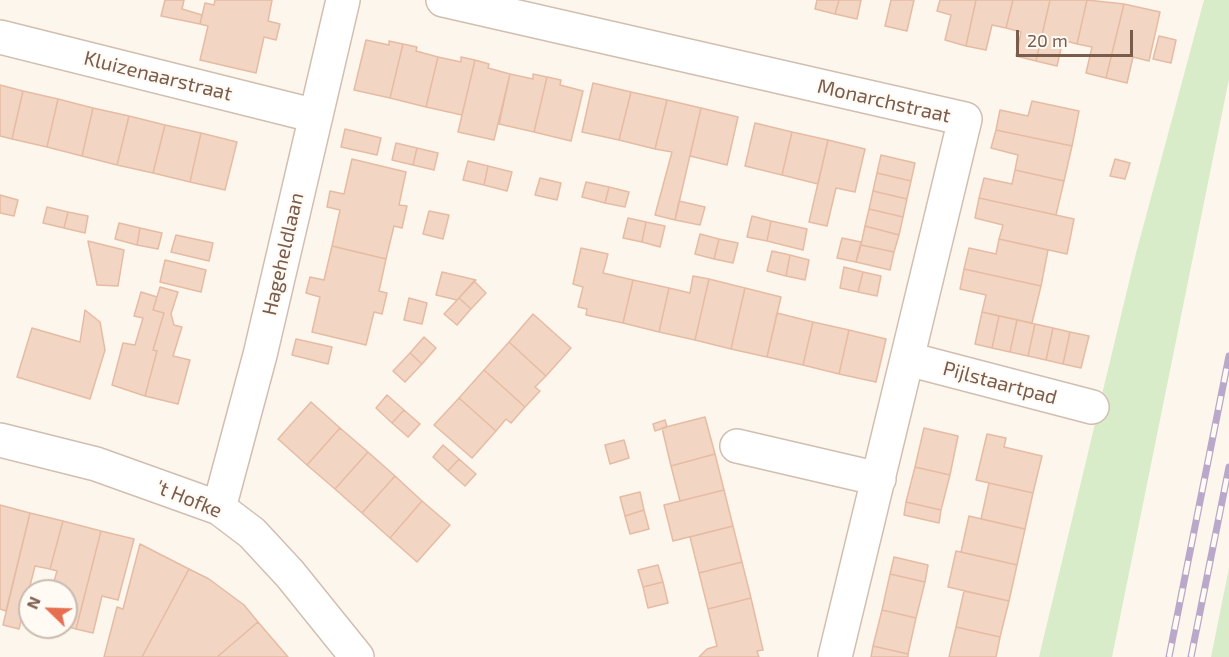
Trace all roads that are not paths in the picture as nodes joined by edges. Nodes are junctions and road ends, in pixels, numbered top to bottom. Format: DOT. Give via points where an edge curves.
graph roads {
  1 [pos="343,0"];
  2 [pos="443,0"];
  3 [pos="0,37"];
  4 [pos="316,116"];
  5 [pos="908,359"];
  6 [pos="1092,407"];
  7 [pos="0,440"];
  8 [pos="737,446"];
  9 [pos="879,479"];
  10 [pos="219,508"];
  11 [pos="357,657"];
  12 [pos="835,657"];
  1 -- 4 [label="street, Hageheldlaan"];
  2 -- 5 [label="street, Monarchstraat" via="965,119"];
  3 -- 4 [label="street, Kluizenaarstraat"];
  4 -- 10 [label="street, Hageheldlaan" via="260,356"];
  5 -- 6 [label="street, Pijlstaartpad"];
  5 -- 9 [label="street, Monarchstraat"];
  7 -- 10 [label="street, 't Hofke" via="96,465"];
  8 -- 9 [label="street"];
  9 -- 12 [label="street, Monarchstraat"];
  10 -- 11 [label="street, 't Hofke" via="252,533 290,574"];
}
